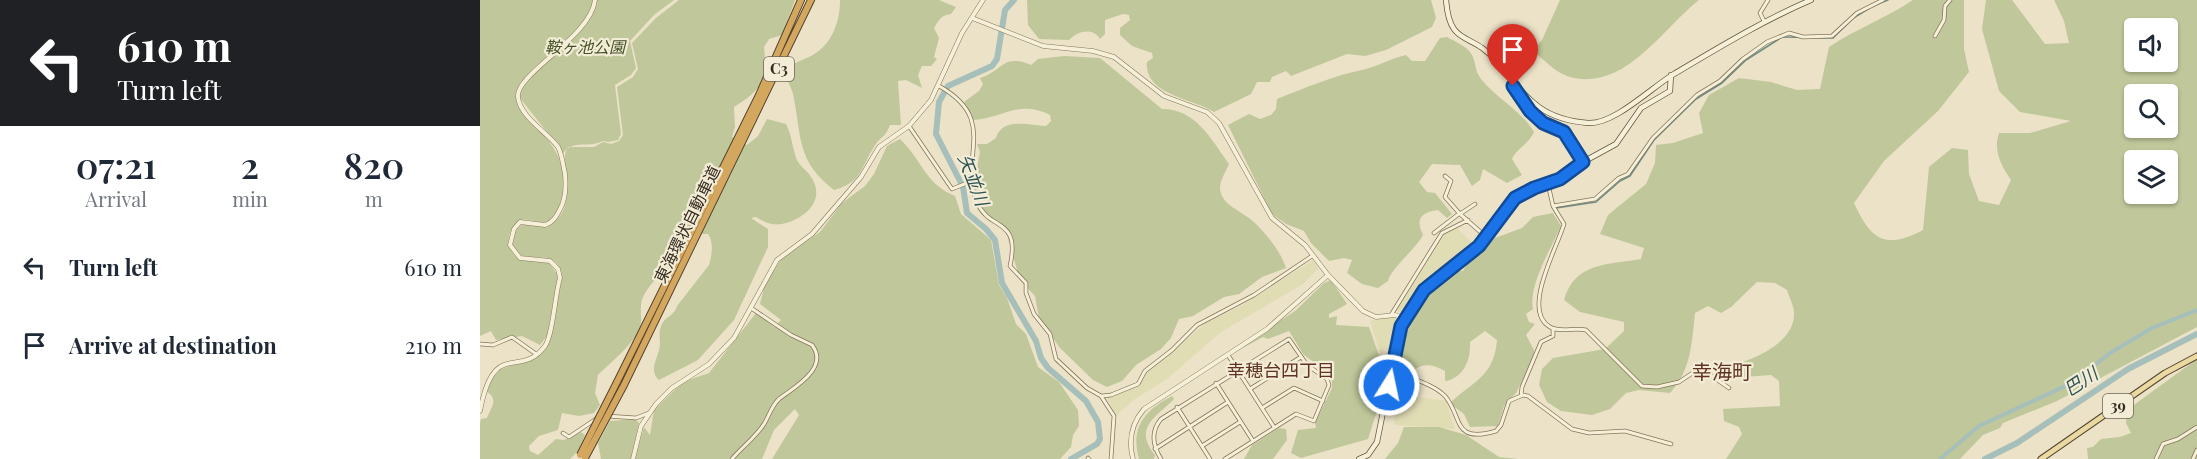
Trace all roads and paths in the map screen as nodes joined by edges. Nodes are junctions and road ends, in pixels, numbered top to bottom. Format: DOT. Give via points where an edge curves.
graph roads {
  1 [pos="596,0"];
  2 [pos="801,0"];
  3 [pos="812,0"];
  4 [pos="983,0"];
  5 [pos="1446,0"];
  6 [pos="1768,0"];
  7 [pos="1811,0"];
  8 [pos="1883,0"];
  9 [pos="1950,0"];
  10 [pos="1798,2"];
  11 [pos="972,18"];
  12 [pos="1765,23"];
  13 [pos="1935,36"];
  14 [pos="1671,75"];
  15 [pos="1514,82"];
  16 [pos="939,86"];
  17 [pos="909,126"];
  18 [pos="743,136"];
  19 [pos="1583,162"];
  20 [pos="1445,176"];
  21 [pos="972,181"];
  22 [pos="1548,184"];
  23 [pos="1475,204"];
  24 [pos="1553,206"];
  25 [pos="1460,214"];
  26 [pos="1468,220"];
  27 [pos="1434,233"];
  28 [pos="1487,237"];
  29 [pos="1312,256"];
  30 [pos="1328,276"];
  31 [pos="751,308"];
  32 [pos="1391,315"];
  33 [pos="1404,318"];
  34 [pos="1553,329"];
  35 [pos="480,344"];
  36 [pos="536,354"];
  37 [pos="1228,355"];
  38 [pos="2197,356"];
  39 [pos="1301,357"];
  40 [pos="1238,369"];
  41 [pos="1216,383"];
  42 [pos="1389,385"];
  43 [pos="1729,388"];
  44 [pos="1250,389"];
  45 [pos="1101,396"];
  46 [pos="1521,396"];
  47 [pos="1323,400"];
  48 [pos="1228,402"];
  49 [pos="1177,407"];
  50 [pos="1262,408"];
  51 [pos="480,411"];
  52 [pos="649,413"];
  53 [pos="1240,422"];
  54 [pos="1189,427"];
  55 [pos="2197,427"];
  56 [pos="1274,428"];
  57 [pos="563,433"];
  58 [pos="1253,441"];
  59 [pos="1671,444"];
  60 [pos="1202,446"];
  61 [pos="1155,449"];
  62 [pos="2197,450"];
  63 [pos="582,458"];
  64 [pos="633,459"];
  65 [pos="732,459"];
  66 [pos="1111,459"];
  67 [pos="1133,459"];
  68 [pos="1161,459"];
  69 [pos="1210,459"];
  70 [pos="1225,459"];
  71 [pos="1359,459"];
  72 [pos="2041,459"];
  73 [pos="2156,459"];
  74 [pos="2193,459"];
  1 -- 36 [label="street" via="591,16 518,91 524,110 558,147 566,183 562,205 551,223 520,222 511,239 516,256 550,261 560,274 549,338"];
  2 -- 18 [label="highway, 東海環状自動車道 / C3"];
  3 -- 18 [label="highway, 東海環状自動車道 / C3"];
  4 -- 11 [label="street"];
  5 -- 15 [label="main road" via="1453,30 1486,49"];
  6 -- 12 [label="street" via="1760,13"];
  7 -- 10 [label="main road"];
  8 -- 24 [label="street" via="1857,13 1832,36 1803,37 1789,33 1767,42 1697,95 1653,138 1628,174 1595,199"];
  9 -- 13 [label="street"];
  10 -- 12 [label="main road"];
  11 -- 16 [label="street"];
  11 -- 29 [label="street" via="1043,46 1114,57 1164,96 1212,115 1267,213"];
  12 -- 14 [label="main road"];
  14 -- 15 [label="main road" via="1606,119 1589,123 1540,109"];
  14 -- 19 [label="main road" via="1670,91 1641,108 1621,140"];
  15 -- 19 [label="street" via="1530,111 1543,123 1564,132"];
  16 -- 17 [label="street"];
  16 -- 21 [label="street" via="960,100 973,128"];
  17 -- 21 [label="street" via="952,189"];
  17 -- 31 [label="street" via="879,147 861,177 823,222 777,260"];
  18 -- 63 [label="highway, 東海環状自動車道 / C3, bridge"];
  19 -- 22 [label="main road"];
  20 -- 25 [label="street" via="1450,181 1445,197"];
  21 -- 45 [label="street" via="982,210 1009,232 1013,250 1010,266 1026,283 1034,314 1048,330 1056,359"];
  22 -- 24 [label="street"];
  22 -- 28 [label="main road" via="1515,198"];
  23 -- 25 [label="street"];
  24 -- 34 [label="street" via="1564,224 1538,306 1541,317"];
  25 -- 26 [label="street"];
  25 -- 27 [label="street"];
  26 -- 28 [label="street"];
  26 -- 32 [label="street" via="1442,233"];
  28 -- 33 [label="main road" via="1424,290"];
  29 -- 30 [label="street"];
  29 -- 45 [label="street" via="1254,295 1197,325 1145,371 1138,384"];
  30 -- 32 [label="street" via="1368,315"];
  30 -- 37 [label="street" via="1267,329"];
  31 -- 52 [label="street" via="741,330 709,364 672,388"];
  31 -- 65 [label="street" via="812,345 816,354 808,377 779,399 764,425"];
  32 -- 33 [label="street"];
  33 -- 42 [label="main road"];
  34 -- 43 [label="street" via="1586,330 1642,386 1679,382 1700,368"];
  34 -- 46 [label="street" via="1553,336 1541,342"];
  35 -- 36 [label="street" via="493,345 512,337"];
  36 -- 51 [label="street" via="506,363 491,373"];
  37 -- 40 [label="street"];
  37 -- 67 [label="street" via="1144,409 1133,426"];
  38 -- 72 [label="main road, 39" via="2165,373"];
  39 -- 40 [label="street" via="1288,338"];
  39 -- 44 [label="street"];
  39 -- 47 [label="street" via="1313,371 1328,379"];
  40 -- 41 [label="street"];
  40 -- 44 [label="street"];
  41 -- 48 [label="street"];
  41 -- 49 [label="street"];
  42 -- 46 [label="street" via="1411,378 1424,383 1447,399 1462,430 1482,433 1500,428 1509,401"];
  42 -- 71 [label="main road" via="1377,442"];
  44 -- 50 [label="street"];
  45 -- 66 [label="street" via="1115,422"];
  46 -- 59 [label="street" via="1528,396 1572,429 1589,433 1625,431"];
  47 -- 50 [label="street" via="1294,388"];
  47 -- 56 [label="street" via="1314,421 1296,414"];
  48 -- 53 [label="street"];
  48 -- 54 [label="street"];
  49 -- 54 [label="street"];
  49 -- 61 [label="street" via="1157,424"];
  50 -- 56 [label="street"];
  52 -- 57 [label="street" via="636,418 601,415 569,437"];
  52 -- 64 [label="street" via="639,432"];
  53 -- 58 [label="street"];
  53 -- 60 [label="street"];
  54 -- 60 [label="street"];
  54 -- 61 [label="street"];
  55 -- 73 [label="street" via="2163,444"];
  56 -- 58 [label="street"];
  58 -- 70 [label="street"];
  60 -- 69 [label="street"];
  61 -- 68 [label="street"];
  62 -- 74 [label="street"];
}
